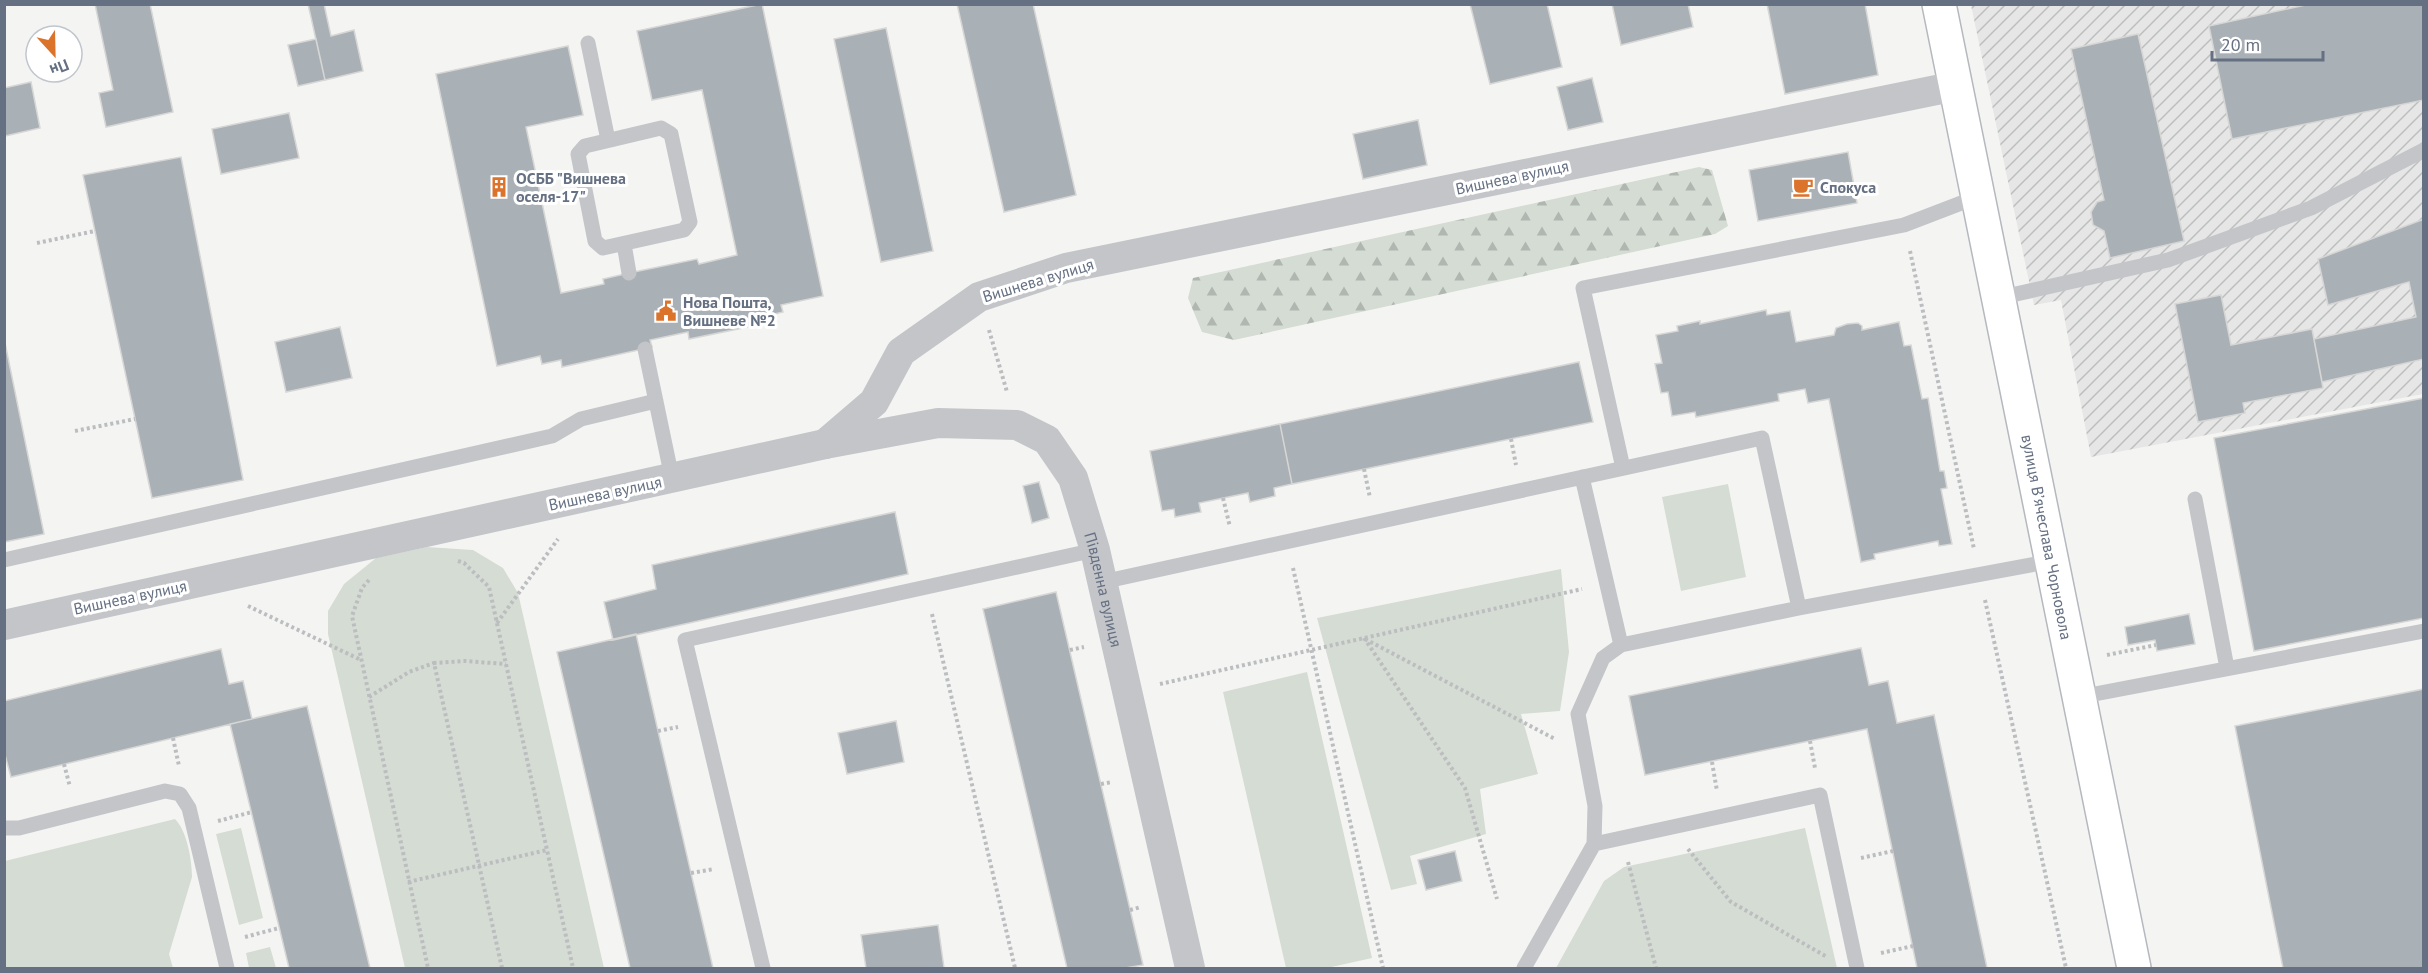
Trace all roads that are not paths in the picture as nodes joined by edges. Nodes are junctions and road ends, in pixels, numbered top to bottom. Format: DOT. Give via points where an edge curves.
graph roads {
  1 [pos="1939,4"];
  2 [pos="588,43"];
  3 [pos="1958,96"];
  4 [pos="608,141"];
  5 [pos="2424,150"];
  6 [pos="1977,196"];
  7 [pos="624,244"];
  8 [pos="629,273"];
  9 [pos="1998,298"];
  10 [pos="645,349"];
  11 [pos="656,401"];
  12 [pos="825,444"];
  13 [pos="1623,468"];
  14 [pos="1582,477"];
  15 [pos="672,478"];
  16 [pos="2195,500"];
  17 [pos="1095,550"];
  18 [pos="4,560"];
  19 [pos="2052,561"];
  20 [pos="1102,582"];
  21 [pos="1799,608"];
  22 [pos="4,625"];
  23 [pos="2424,631"];
  24 [pos="1621,645"];
  25 [pos="2227,668"];
  26 [pos="2079,697"];
  27 [pos="4,828"];
  28 [pos="1594,844"];
  29 [pos="1856,964"];
  30 [pos="227,969"];
  31 [pos="763,969"];
  32 [pos="1190,969"];
  33 [pos="1524,969"];
  34 [pos="2134,969"];
  1 -- 3 [label="street"];
  2 -- 4 [label="lane"];
  3 -- 6 [label="street, вулиця Вʼячеслава Чорновола"];
  3 -- 12 [label="street, Вишнева вулиця" via="1065,268 979,297 901,352 874,402"];
  4 -- 7 [label="lane" via="585,146 578,154 596,241 603,248"];
  4 -- 7 [label="lane" via="661,128 671,134 690,222 684,230"];
  5 -- 9 [label="lane" via="2311,208 2168,260"];
  6 -- 9 [label="street, вулиця Вʼячеслава Чорновола"];
  6 -- 13 [label="lane" via="1904,225 1583,288"];
  7 -- 8 [label="lane"];
  9 -- 19 [label="street, вулиця Вʼячеслава Чорновола"];
  10 -- 11 [label="lane"];
  11 -- 15 [label="lane"];
  11 -- 18 [label="lane" via="581,419 552,436"];
  12 -- 15 [label="street, Вишнева вулиця"];
  12 -- 17 [label="street, Південна вулиця" via="938,423 1017,425 1047,440 1073,478"];
  13 -- 14 [label="lane"];
  13 -- 21 [label="lane" via="1762,438"];
  14 -- 20 [label="lane"];
  14 -- 24 [label="lane"];
  15 -- 22 [label="street, Вишнева вулиця"];
  16 -- 25 [label="lane"];
  17 -- 20 [label="street, Південна вулиця"];
  17 -- 31 [label="lane" via="685,640"];
  19 -- 21 [label="lane"];
  19 -- 26 [label="street, вулиця Вʼячеслава Чорновола"];
  20 -- 32 [label="street, Південна вулиця"];
  21 -- 24 [label="lane"];
  23 -- 25 [label="lane"];
  24 -- 28 [label="lane" via="1603,658 1578,714 1595,806"];
  25 -- 26 [label="lane"];
  26 -- 34 [label="street, вулиця Вʼячеслава Чорновола"];
  27 -- 30 [label="lane" via="19,828 165,791 180,794 189,808"];
  28 -- 29 [label="lane" via="1820,795"];
  28 -- 33 [label="lane"];
}
